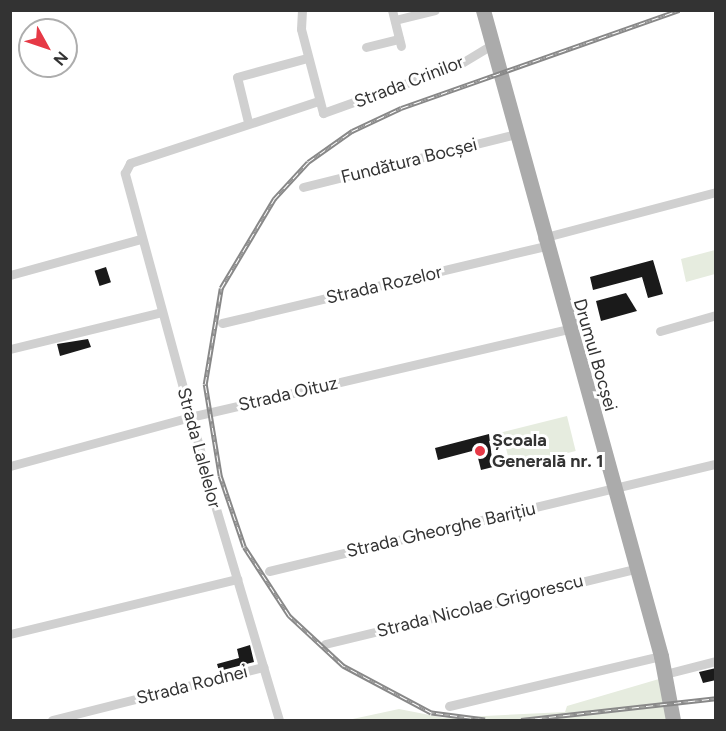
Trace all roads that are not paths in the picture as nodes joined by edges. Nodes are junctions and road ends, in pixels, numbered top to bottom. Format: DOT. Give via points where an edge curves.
graph roads {
  1 [pos="302,10"];
  2 [pos="435,10"];
  3 [pos="483,10"];
  4 [pos="394,15"];
  5 [pos="492,45"];
  6 [pos="366,48"];
  7 [pos="307,58"];
  8 [pos="319,101"];
  9 [pos="248,122"];
  10 [pos="516,134"];
  11 [pos="303,187"];
  12 [pos="716,192"];
  13 [pos="141,239"];
  14 [pos="544,242"];
  15 [pos="10,275"];
  16 [pos="162,312"];
  17 [pos="716,315"];
  18 [pos="222,323"];
  19 [pos="568,329"];
  20 [pos="660,331"];
  21 [pos="10,349"];
  22 [pos="190,417"];
  23 [pos="716,464"];
  24 [pos="10,466"];
  25 [pos="613,490"];
  26 [pos="635,568"];
  27 [pos="269,571"];
  28 [pos="237,579"];
  29 [pos="10,634"];
  30 [pos="325,644"];
  31 [pos="661,656"];
  32 [pos="716,661"];
  33 [pos="263,667"];
  34 [pos="665,675"];
  35 [pos="449,706"];
  36 [pos="673,715"];
  37 [pos="52,720"];
  38 [pos="279,720"];
  1 -- 7 [label="street"];
  2 -- 4 [label="street"];
  3 -- 5 [label="main road, Drumul Bocșei"];
  4 -- 6 [label="street" via="400,42"];
  5 -- 8 [label="street, Strada Crinilor" via="460,64 324,113"];
  5 -- 10 [label="main road, Drumul Bocșei"];
  7 -- 8 [label="street"];
  7 -- 9 [label="street" via="237,77"];
  8 -- 9 [label="street"];
  9 -- 13 [label="street, Strada Lalelelor" via="130,163 125,173"];
  10 -- 11 [label="street, Fundătura Bocșei"];
  10 -- 14 [label="main road, Drumul Bocșei"];
  12 -- 14 [label="street, Strada Rozelor"];
  13 -- 15 [label="street"];
  13 -- 16 [label="street, Strada Lalelelor"];
  14 -- 18 [label="street, Strada Rozelor"];
  14 -- 19 [label="main road, Drumul Bocșei"];
  16 -- 21 [label="street"];
  16 -- 22 [label="street, Strada Lalelelor"];
  17 -- 20 [label="street"];
  19 -- 22 [label="street, Strada Oituz"];
  19 -- 25 [label="main road, Drumul Bocșei"];
  22 -- 24 [label="street, Strada Oituz"];
  22 -- 28 [label="street, Strada Lalelelor"];
  23 -- 25 [label="street, Strada Gheorghe Barițiu"];
  25 -- 26 [label="main road, Drumul Bocșei"];
  25 -- 27 [label="street, Strada Gheorghe Barițiu"];
  26 -- 30 [label="street, Strada Nicolae Grigorescu"];
  26 -- 31 [label="main road, Drumul Bocșei"];
  28 -- 29 [label="street"];
  28 -- 33 [label="street, Strada Lalelelor"];
  31 -- 34 [label="main road, Drumul Bocșei"];
  31 -- 35 [label="street"];
  32 -- 34 [label="street"];
  33 -- 37 [label="street, Strada Rodnei"];
  33 -- 38 [label="street, Strada Lalelelor"];
  34 -- 36 [label="main road, Drumul Bocșei"];
}
